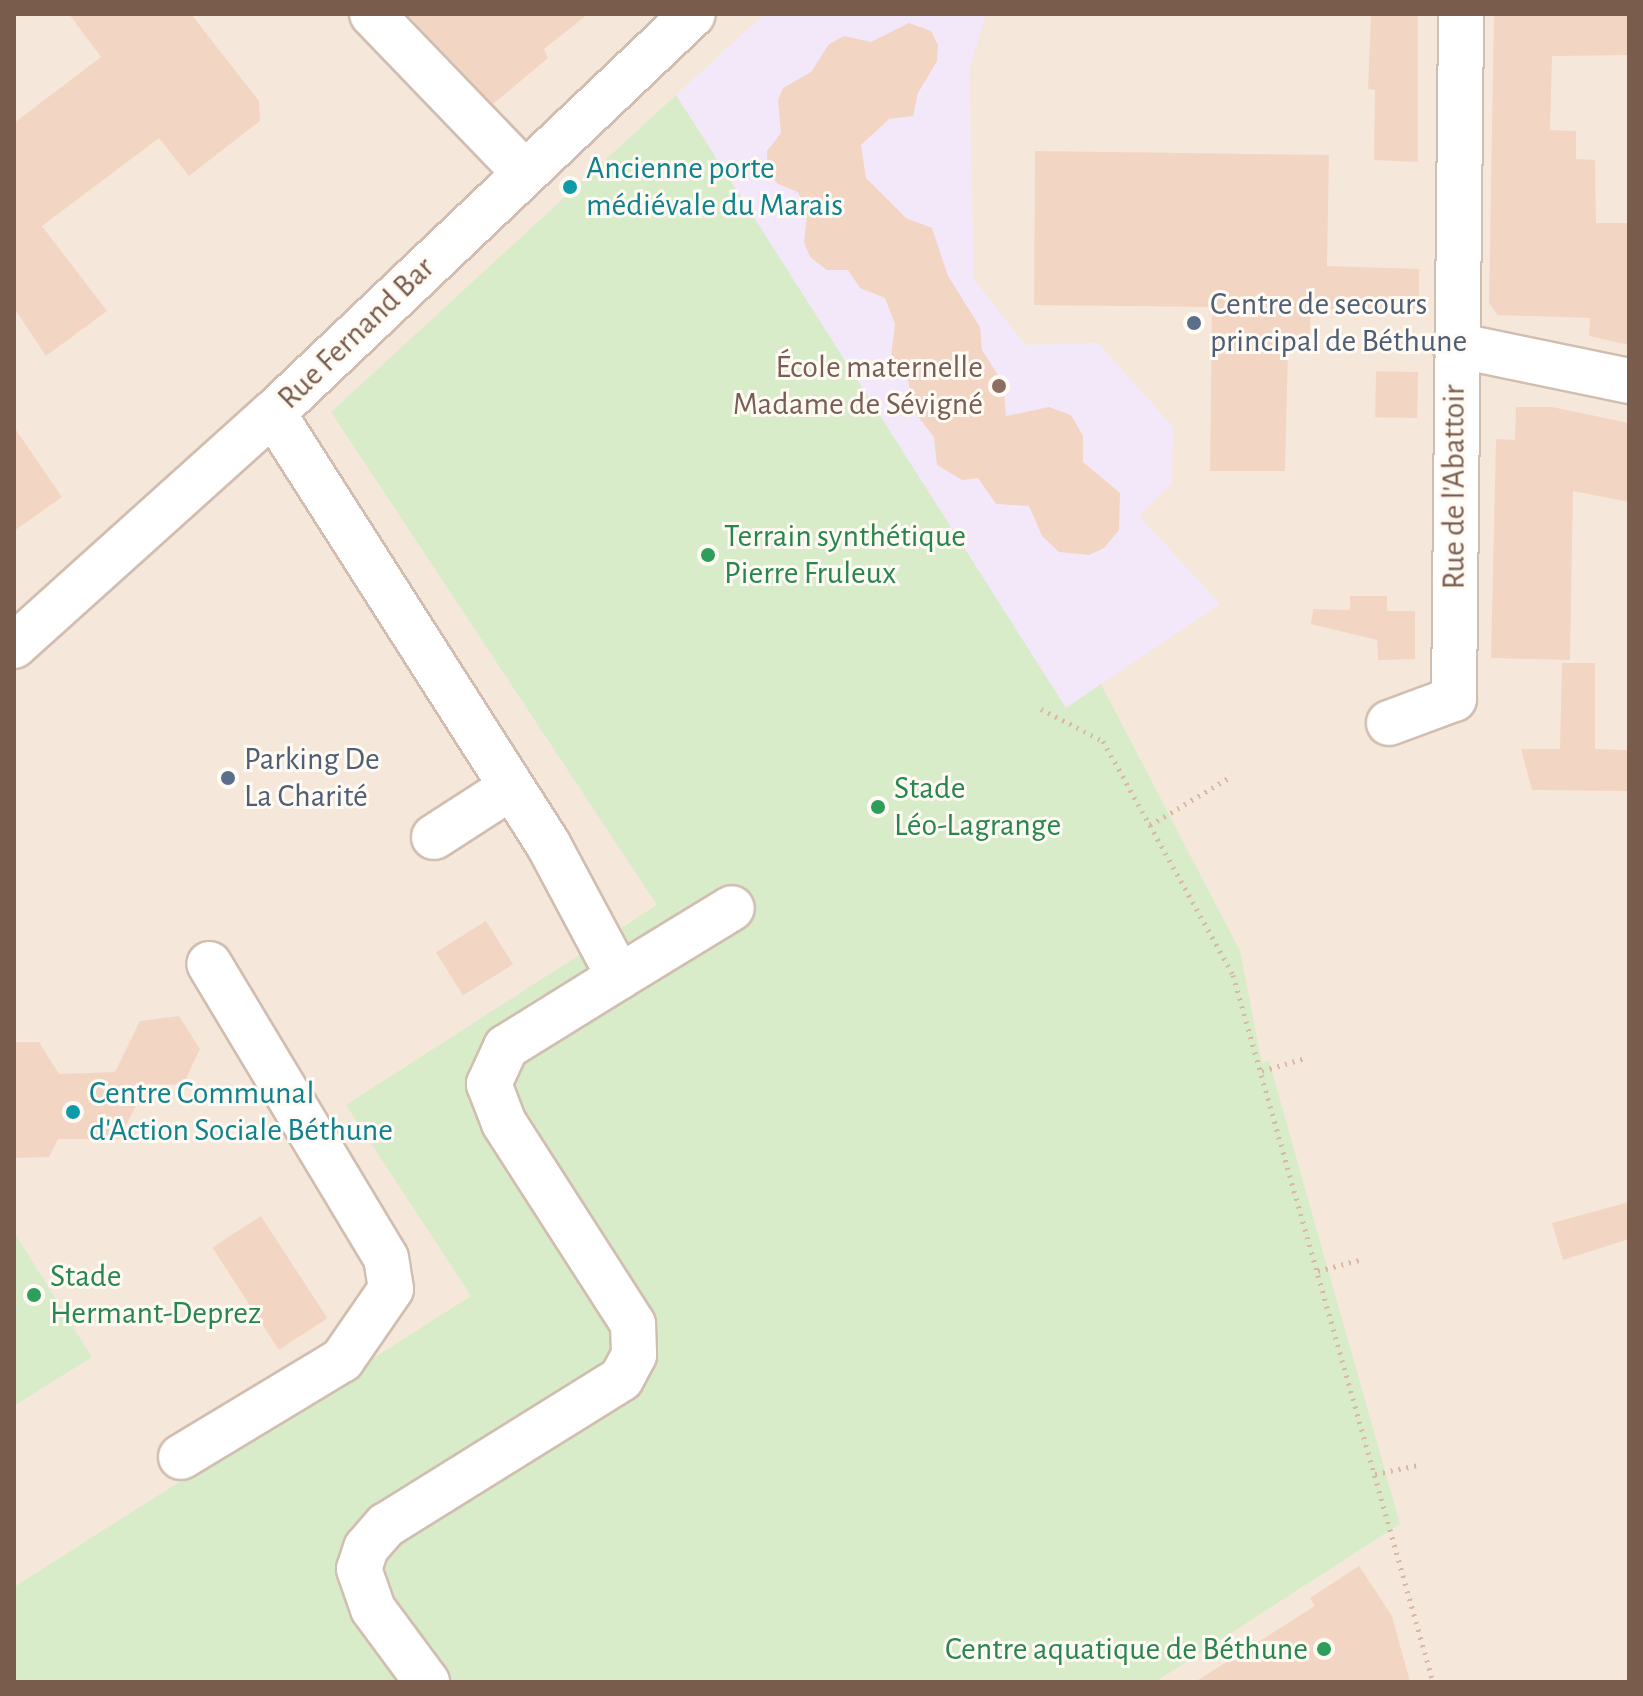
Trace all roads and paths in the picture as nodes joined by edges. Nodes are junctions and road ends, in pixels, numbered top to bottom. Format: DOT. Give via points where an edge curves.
graph roads {
  1 [pos="372,14"];
  2 [pos="693,14"];
  3 [pos="1461,14"];
  4 [pos="523,171"];
  5 [pos="1455,345"];
  6 [pos="1629,381"];
  7 [pos="273,413"];
  8 [pos="14,646"];
  9 [pos="1041,709"];
  10 [pos="1389,723"];
  11 [pos="1232,776"];
  12 [pos="510,788"];
  13 [pos="1150,825"];
  14 [pos="434,837"];
  15 [pos="732,908"];
  16 [pos="209,964"];
  17 [pos="619,977"];
  18 [pos="1308,1057"];
  19 [pos="1262,1071"];
  20 [pos="1363,1259"];
  21 [pos="1318,1271"];
  22 [pos="181,1457"];
  23 [pos="1419,1465"];
  24 [pos="1375,1474"];
  25 [pos="427,1682"];
  26 [pos="1433,1682"];
  1 -- 4 [label="street"];
  2 -- 4 [label="street, Rue Fernand Bar"];
  3 -- 5 [label="street, Rue de l'Abattoir"];
  4 -- 7 [label="street, Rue Fernand Bar"];
  5 -- 6 [label="street"];
  5 -- 10 [label="street, Rue de l'Abattoir" via="1454,699"];
  7 -- 8 [label="street, Rue Fernand Bar"];
  7 -- 12 [label="street"];
  9 -- 13 [label="path" via="1103,741"];
  11 -- 13 [label="path"];
  12 -- 14 [label="street"];
  12 -- 17 [label="street" via="548,844"];
  13 -- 19 [label="path" via="1233,975"];
  15 -- 17 [label="street"];
  16 -- 22 [label="street" via="386,1258 391,1289 342,1360"];
  17 -- 25 [label="street" via="506,1047 489,1084 504,1123 633,1324 634,1355 621,1379 386,1525 366,1548 359,1569 373,1609"];
  18 -- 19 [label="path"];
  19 -- 21 [label="path"];
  20 -- 21 [label="path"];
  21 -- 24 [label="path"];
  23 -- 24 [label="path"];
  24 -- 26 [label="path"];
}
